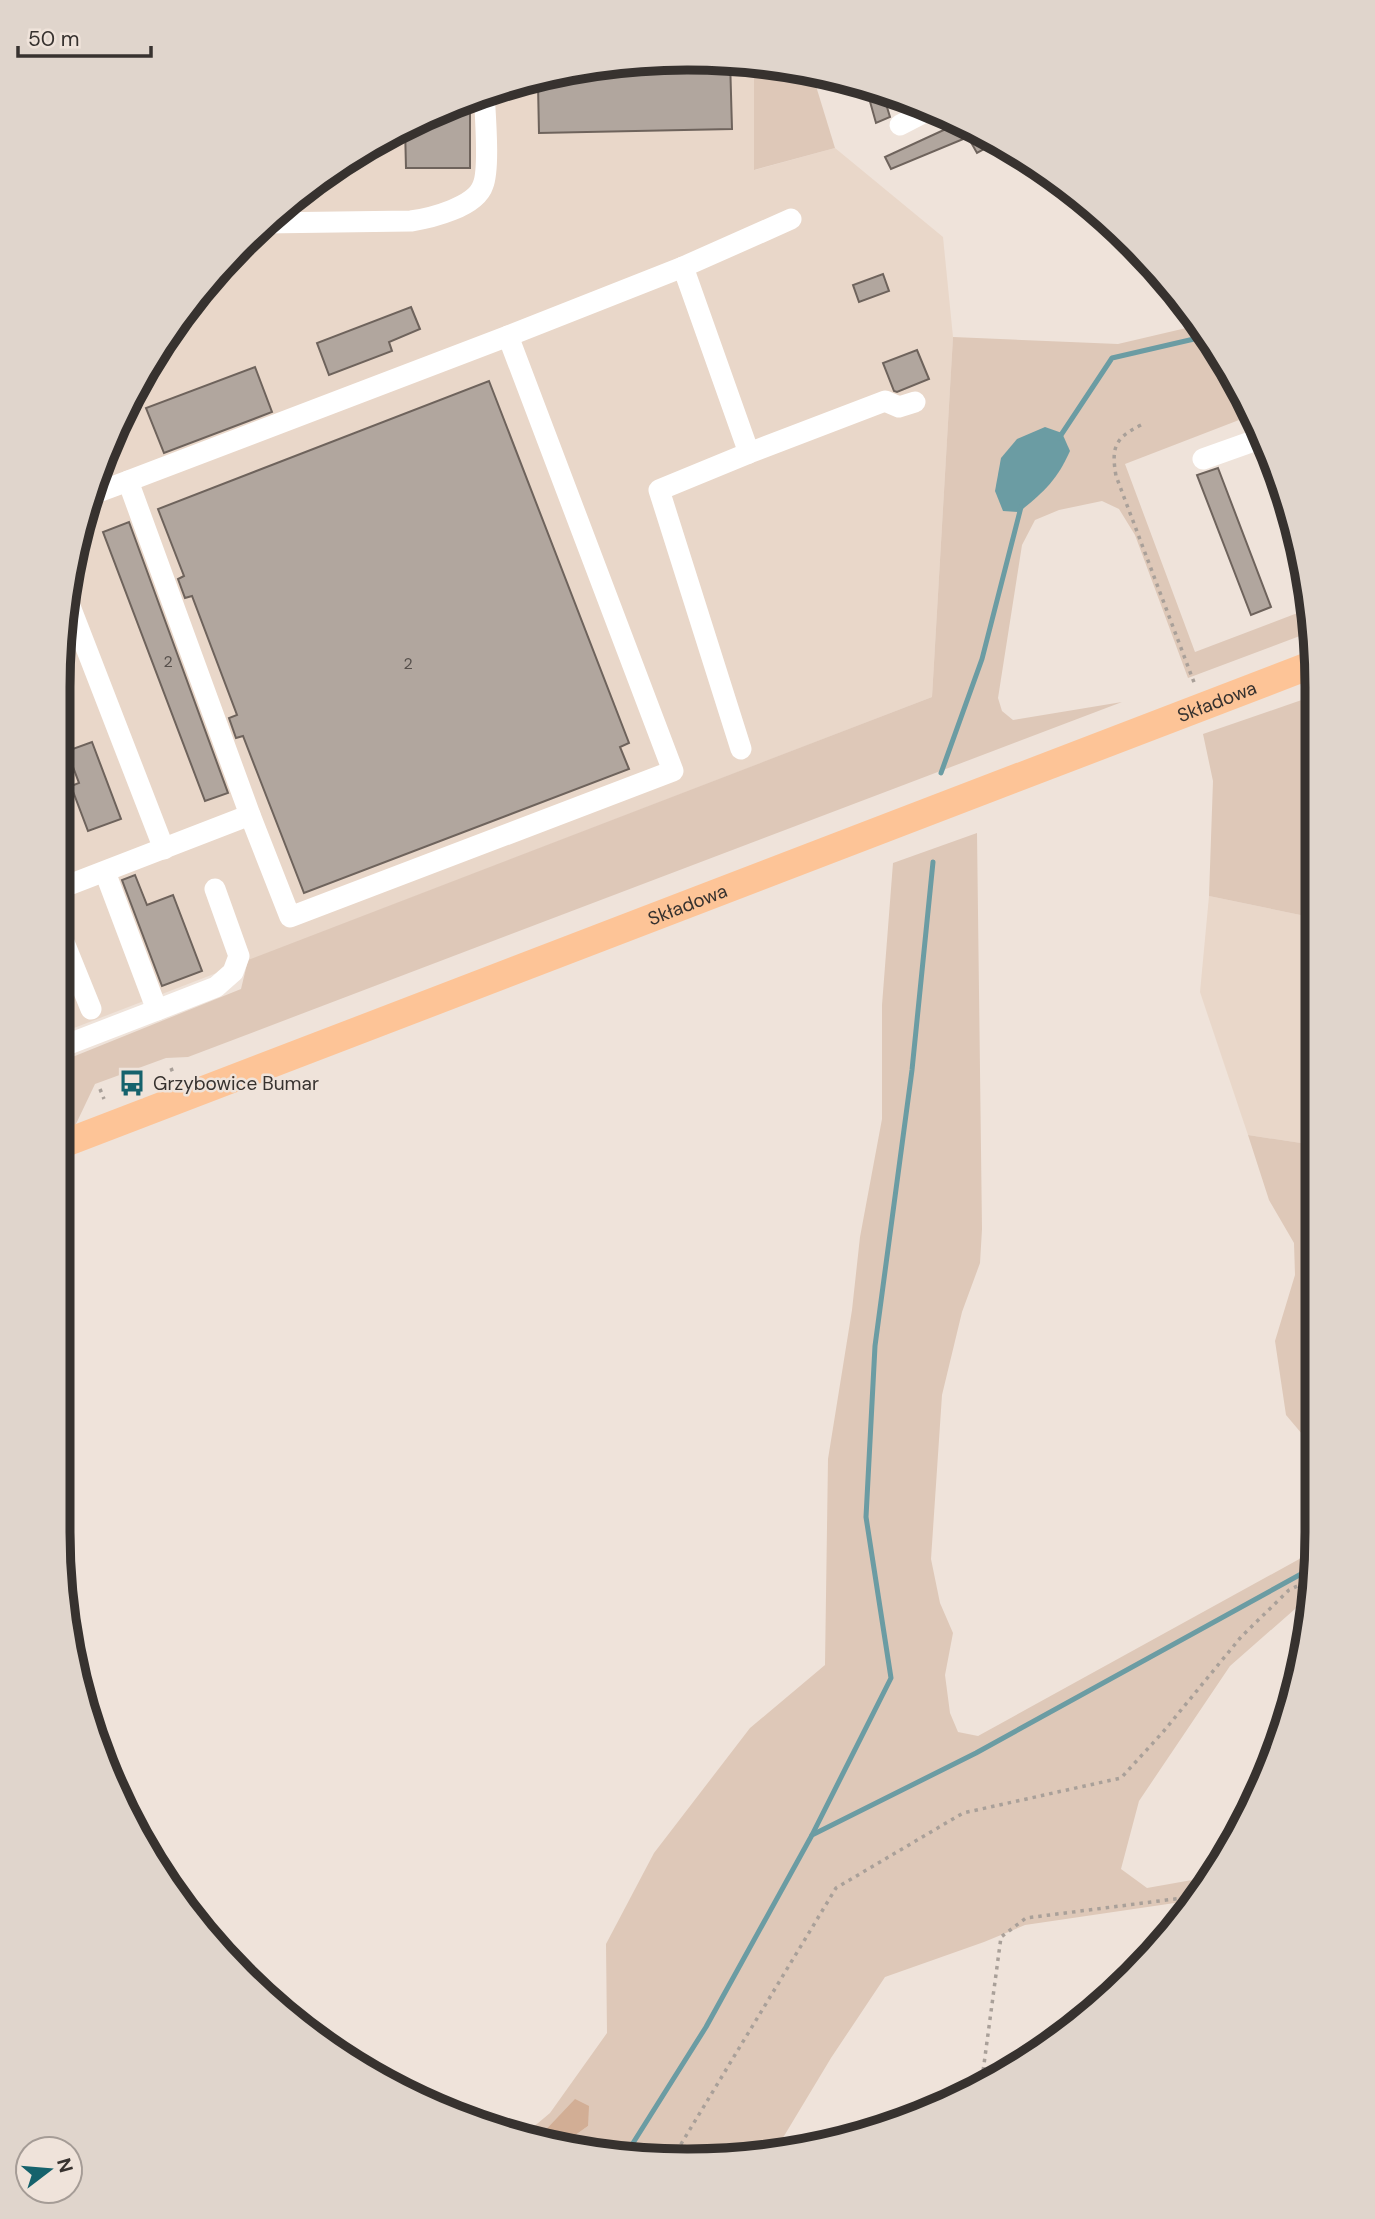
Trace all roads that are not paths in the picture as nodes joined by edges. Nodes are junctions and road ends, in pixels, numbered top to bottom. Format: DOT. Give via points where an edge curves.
graph roads {
  1 [pos="484,105"];
  2 [pos="919,115"];
  3 [pos="900,125"];
  4 [pos="791,219"];
  5 [pos="280,223"];
  6 [pos="683,267"];
  7 [pos="508,336"];
  8 [pos="915,402"];
  9 [pos="1253,441"];
  10 [pos="749,453"];
  11 [pos="1203,458"];
  12 [pos="128,481"];
  13 [pos="103,490"];
  14 [pos="74,617"];
  15 [pos="1304,667"];
  16 [pos="741,749"];
  17 [pos="250,815"];
  18 [pos="164,849"];
  19 [pos="105,872"];
  20 [pos="70,885"];
  21 [pos="215,889"];
  22 [pos="70,957"];
  23 [pos="91,1009"];
  24 [pos="157,1010"];
  25 [pos="70,1044"];
  26 [pos="70,1141"];
  1 -- 5 [label="street" via="486,171 483,187 473,198 430,218"];
  2 -- 3 [label="street"];
  4 -- 6 [label="street"];
  6 -- 7 [label="street"];
  6 -- 10 [label="street"];
  7 -- 12 [label="street"];
  7 -- 17 [label="street" via="673,771 290,917"];
  8 -- 10 [label="street" via="899,407 885,401"];
  9 -- 11 [label="street"];
  10 -- 16 [label="street" via="659,490"];
  12 -- 13 [label="street"];
  12 -- 17 [label="street"];
  14 -- 18 [label="street"];
  15 -- 26 [label="main road, Składowa"];
  17 -- 18 [label="street"];
  18 -- 19 [label="street"];
  19 -- 20 [label="street"];
  19 -- 24 [label="street"];
  21 -- 24 [label="street" via="239,956 233,972 216,987"];
  22 -- 23 [label="street"];
  24 -- 25 [label="street"];
}
